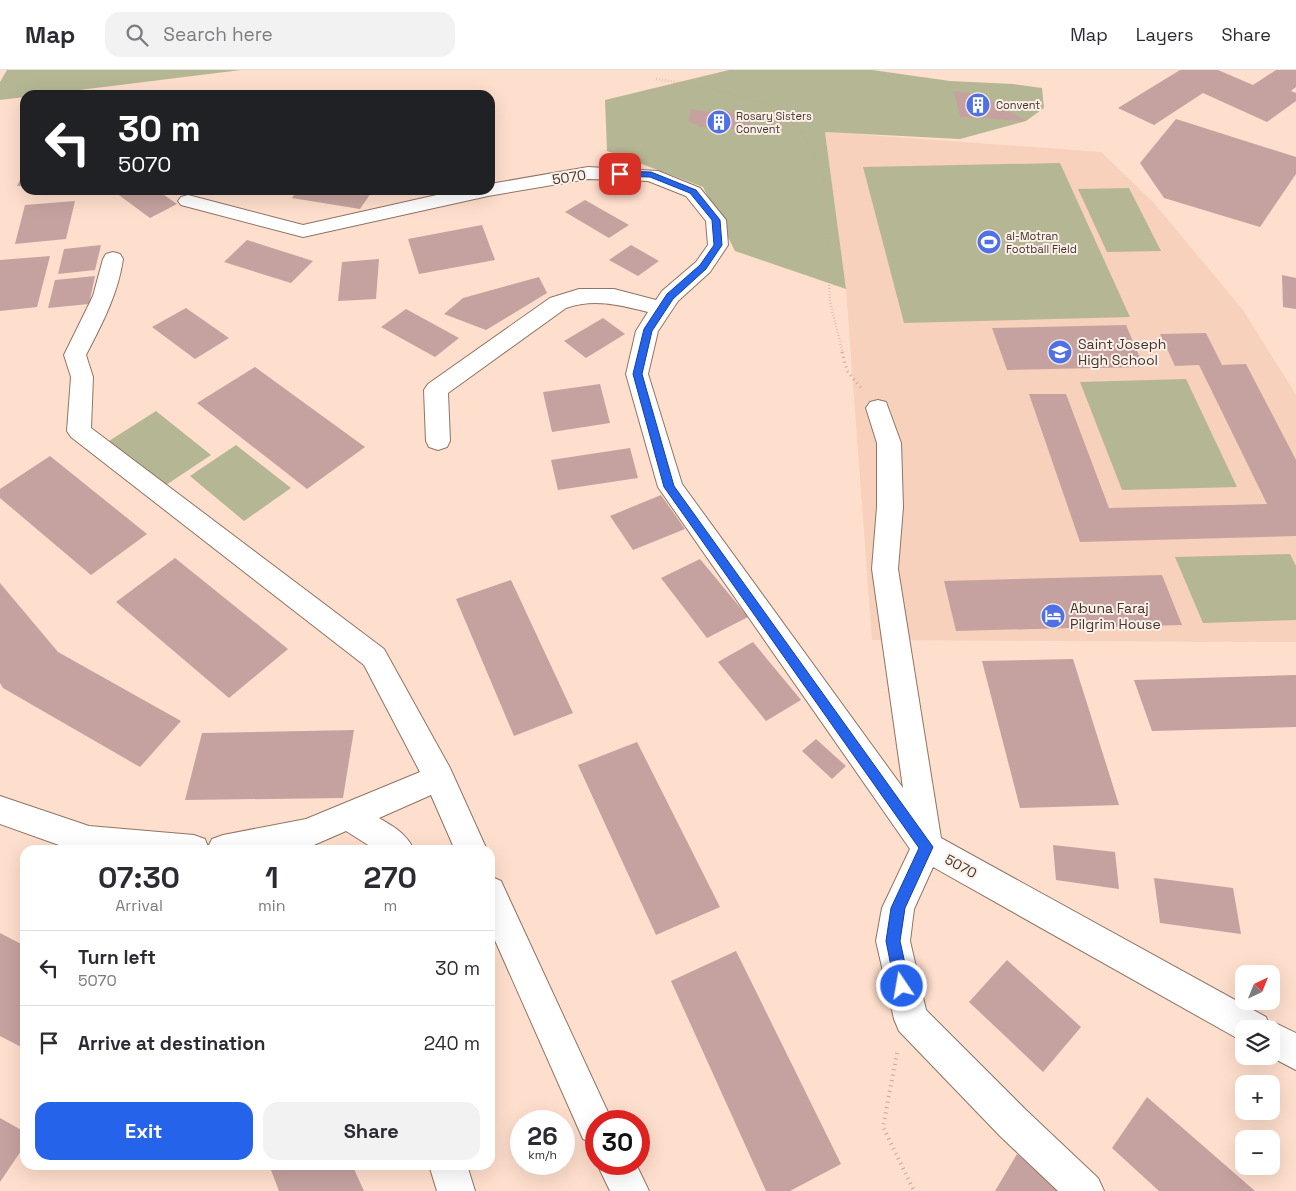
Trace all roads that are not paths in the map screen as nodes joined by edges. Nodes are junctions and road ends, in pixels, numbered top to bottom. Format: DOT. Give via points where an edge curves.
graph roads {
  1 [pos="495,189"];
  2 [pos="464,195"];
  3 [pos="188,201"];
  4 [pos="113,259"];
  5 [pos="662,309"];
  6 [pos="878,408"];
  7 [pos="438,441"];
  8 [pos="439,778"];
  9 [pos="0,810"];
  10 [pos="349,816"];
  11 [pos="129,845"];
  12 [pos="248,845"];
  13 [pos="393,845"];
  14 [pos="469,845"];
  15 [pos="926,847"];
  16 [pos="495,903"];
  17 [pos="1238,1020"];
  18 [pos="1280,1043"];
  19 [pos="1296,1052"];
  20 [pos="589,1110"];
  21 [pos="450,1170"];
  22 [pos="622,1175"];
  23 [pos="456,1191"];
  24 [pos="630,1191"];
  25 [pos="1085,1191"];
  1 -- 5 [label="street, 5070" via="588,173 651,175 693,192 716,220 718,245 703,267 670,296"];
  2 -- 3 [label="street, 5070" via="303,231"];
  4 -- 8 [label="street" via="98,306 75,355 82,377 78,430 374,657"];
  5 -- 7 [label="street" via="614,296 579,296 558,303 436,390"];
  5 -- 15 [label="street, 5070" via="647,331 637,374 670,487"];
  6 -- 15 [label="street" via="889,443 890,507 885,568"];
  8 -- 10 [label="street"];
  8 -- 14 [label="street"];
  9 -- 11 [label="street" via="90,842"];
  10 -- 12 [label="street" via="307,833"];
  10 -- 13 [label="street"];
  15 -- 17 [label="street, 5070"];
  15 -- 25 [label="street" via="898,908 893,941 911,1019"];
  16 -- 20 [label="street"];
  18 -- 19 [label="street"];
  21 -- 23 [label="street"];
  22 -- 24 [label="street"];
}
